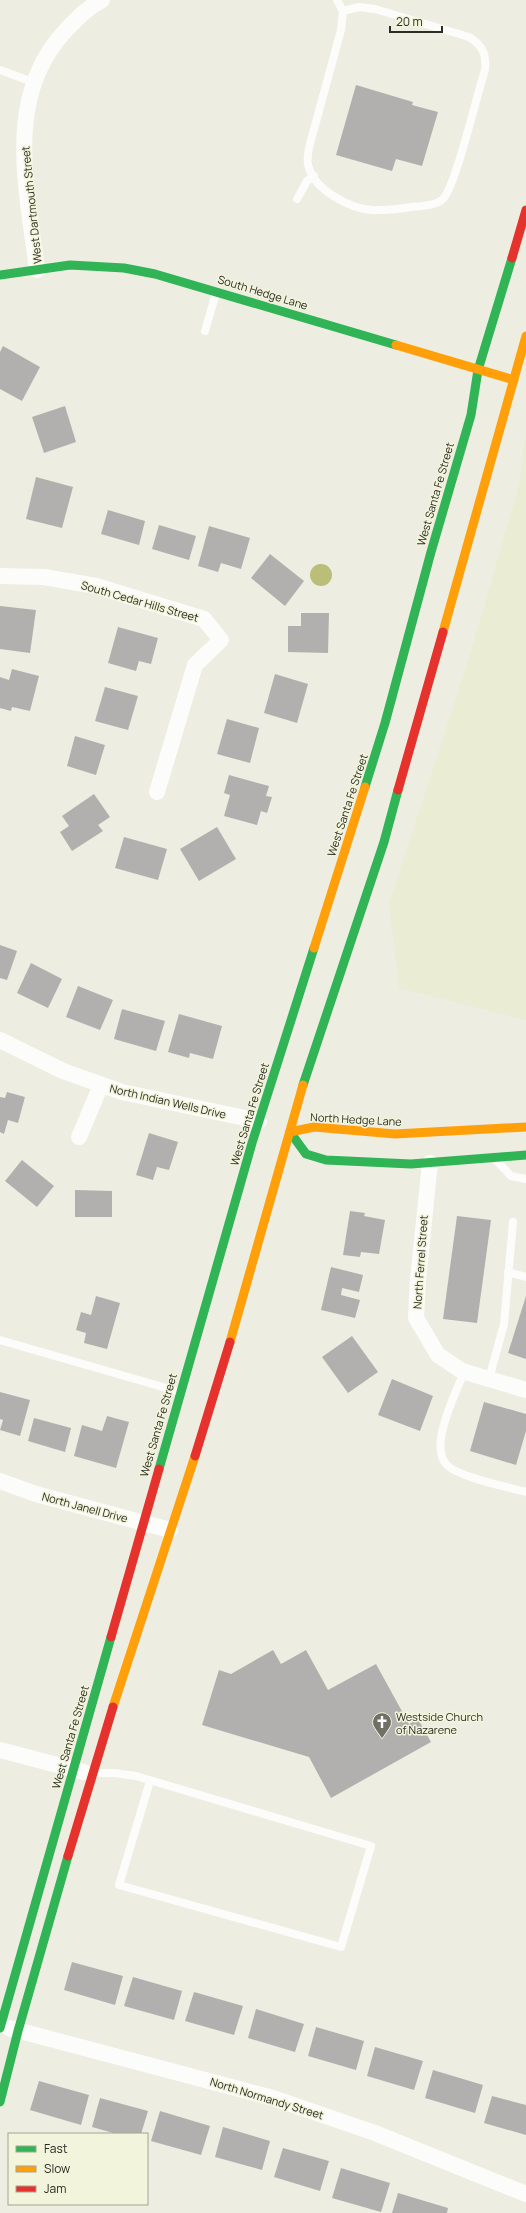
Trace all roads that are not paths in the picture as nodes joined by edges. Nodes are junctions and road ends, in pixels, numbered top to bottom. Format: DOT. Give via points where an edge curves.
graph roads {
  1 [pos="102,0"];
  2 [pos="337,0"];
  3 [pos="343,11"];
  4 [pos="0,70"];
  5 [pos="33,82"];
  6 [pos="314,176"];
  7 [pos="297,199"];
  8 [pos="526,210"];
  9 [pos="37,270"];
  10 [pos="0,275"];
  11 [pos="217,291"];
  12 [pos="205,331"];
  13 [pos="526,336"];
  14 [pos="478,370"];
  15 [pos="514,380"];
  16 [pos="0,576"];
  17 [pos="157,792"];
  18 [pos="0,1040"];
  19 [pos="101,1085"];
  20 [pos="265,1123"];
  21 [pos="526,1127"];
  22 [pos="286,1131"];
  23 [pos="79,1137"];
  24 [pos="526,1155"];
  25 [pos="495,1159"];
  26 [pos="430,1163"];
  27 [pos="526,1179"];
  28 [pos="513,1222"];
  29 [pos="508,1272"];
  30 [pos="526,1277"];
  31 [pos="0,1340"];
  32 [pos="464,1372"];
  33 [pos="489,1379"];
  34 [pos="526,1390"];
  35 [pos="180,1392"];
  36 [pos="0,1481"];
  37 [pos="526,1492"];
  38 [pos="144,1523"];
  39 [pos="170,1530"];
  40 [pos="0,1750"];
  41 [pos="73,1770"];
  42 [pos="92,1773"];
  43 [pos="150,1781"];
  44 [pos="0,2026"];
  45 [pos="18,2031"];
  46 [pos="0,2102"];
  47 [pos="526,2194"];
  1 -- 5 [label="street, West Dartmouth Street" via="93,4 61,35 43,60"];
  2 -- 3 [label="lane"];
  3 -- 6 [label="lane" via="341,30 307,156 309,169"];
  3 -- 6 [label="lane" via="359,6 375,9 469,37 479,43 484,52 485,70 453,180 442,200 432,204 371,210 349,205 335,197 319,184"];
  4 -- 5 [label="lane"];
  5 -- 9 [label="street, West Dartmouth Street" via="26,105 25,164"];
  6 -- 7 [label="lane" via="307,182"];
  8 -- 14 [label="street, West Santa Fe Street"];
  9 -- 10 [label="street, South Hedge Lane"];
  9 -- 11 [label="street, South Hedge Lane" via="70,265 124,268"];
  11 -- 12 [label="lane"];
  11 -- 14 [label="street, South Hedge Lane"];
  13 -- 15 [label="street"];
  14 -- 15 [label="street, South Hedge Lane"];
  14 -- 20 [label="street, West Santa Fe Street" via="471,414 385,723"];
  15 -- 22 [label="street" via="384,842"];
  16 -- 17 [label="street, South Cedar Hills Street" via="44,577 96,586 204,619 221,640 195,665"];
  18 -- 19 [label="street, North Indian Wells Drive" via="63,1071"];
  19 -- 20 [label="street, North Indian Wells Drive" via="122,1092"];
  19 -- 23 [label="street, North Indian Wells Drive"];
  20 -- 35 [label="street, West Santa Fe Street"];
  21 -- 22 [label="street, North Hedge Lane" via="396,1134 314,1127"];
  22 -- 26 [label="street" via="309,1156 357,1162"];
  22 -- 39 [label="street" via="214,1397"];
  24 -- 25 [label="street"];
  25 -- 26 [label="street"];
  25 -- 27 [label="lane" via="511,1176"];
  26 -- 32 [label="street, North Ferrel Street" via="416,1318 438,1355"];
  28 -- 29 [label="lane"];
  29 -- 30 [label="lane"];
  29 -- 33 [label="lane" via="504,1324"];
  31 -- 35 [label="lane"];
  32 -- 33 [label="street, North Ferrel Street"];
  32 -- 37 [label="lane" via="442,1432 442,1458 446,1465 460,1473"];
  33 -- 34 [label="street, North Ferrel Street"];
  35 -- 38 [label="street, West Santa Fe Street"];
  36 -- 38 [label="street, North Janell Drive" via="36,1494"];
  38 -- 39 [label="street, North Janell Drive"];
  38 -- 41 [label="street, West Santa Fe Street"];
  39 -- 42 [label="street"];
  40 -- 41 [label="street"];
  41 -- 42 [label="street"];
  41 -- 44 [label="street, West Santa Fe Street"];
  42 -- 43 [label="lane" via="114,1773"];
  42 -- 45 [label="street"];
  43 -- 43 [label="lane" via="371,1846 341,1947 119,1885"];
  44 -- 45 [label="street, North Normandy Street"];
  45 -- 46 [label="street"];
  45 -- 47 [label="street, North Normandy Street" via="273,2098 375,2133"];
}
